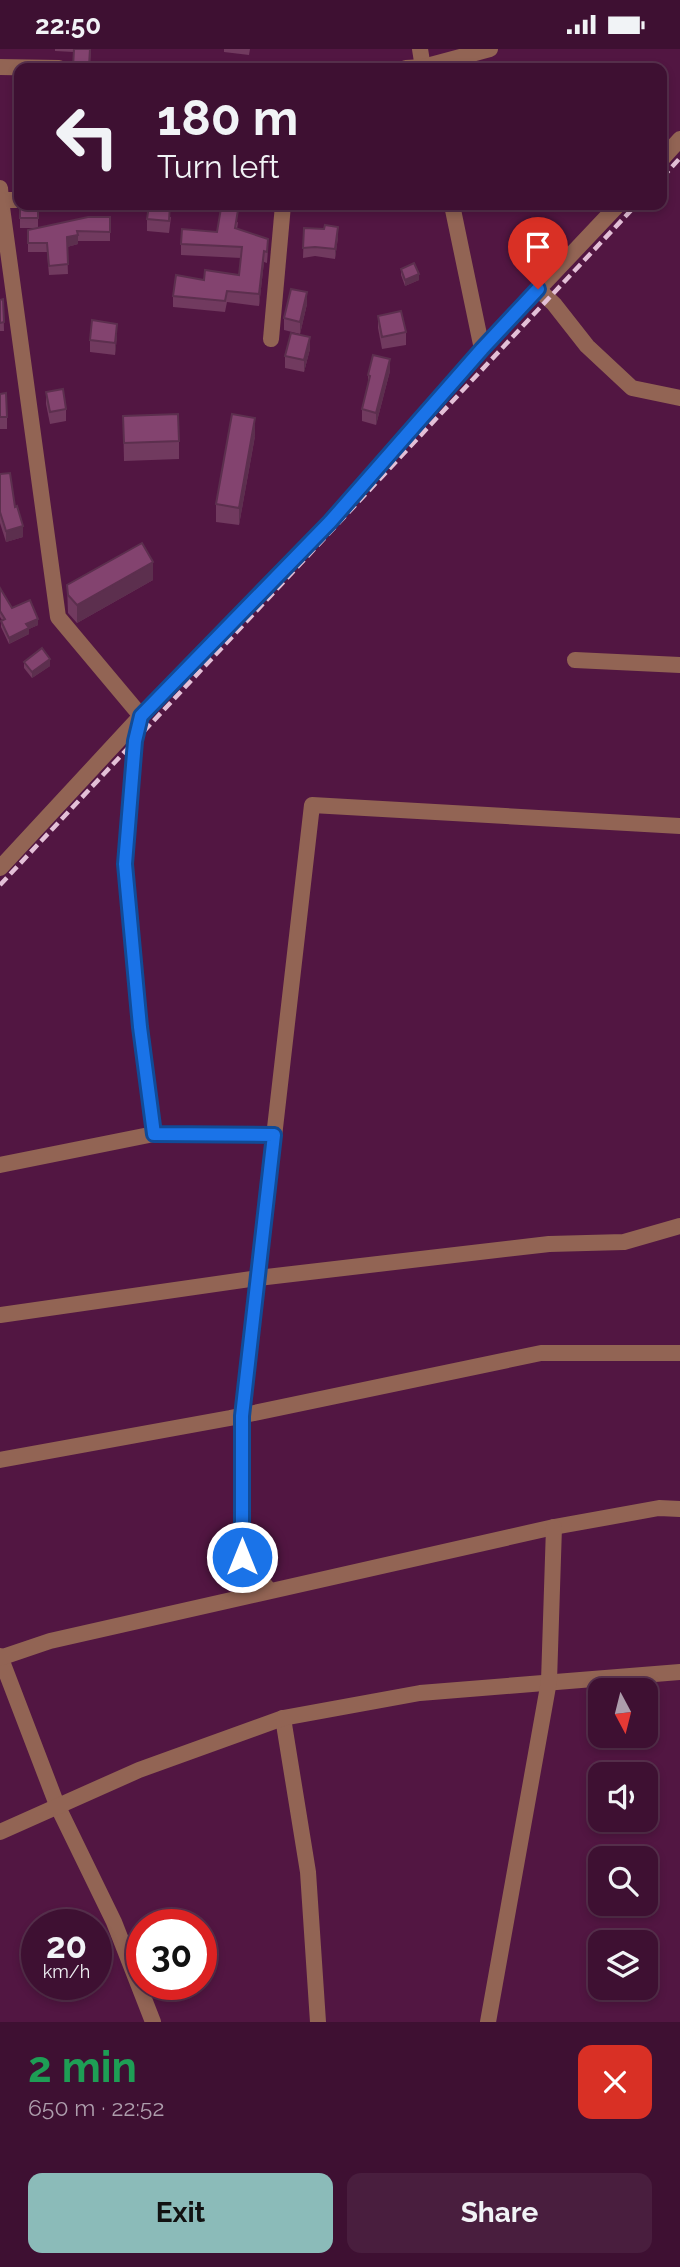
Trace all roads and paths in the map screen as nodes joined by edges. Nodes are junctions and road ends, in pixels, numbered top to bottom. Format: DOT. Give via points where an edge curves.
graph roads {
  1 [pos="490,49"];
  2 [pos="441,63"];
  3 [pos="680,139"];
  4 [pos="667,153"];
  5 [pos="0,188"];
  6 [pos="1,200"];
  7 [pos="283,210"];
  8 [pos="453,210"];
  9 [pos="613,210"];
  10 [pos="538,289"];
  11 [pos="271,339"];
  12 [pos="482,349"];
  13 [pos="680,398"];
  14 [pos="575,660"];
  15 [pos="680,665"];
  16 [pos="141,716"];
  17 [pos="680,826"];
  18 [pos="0,868"];
  19 [pos="154,1134"];
  20 [pos="274,1135"];
  21 [pos="0,1165"];
  22 [pos="680,1226"];
  23 [pos="258,1278"];
  24 [pos="0,1315"];
  25 [pos="680,1353"];
  26 [pos="242,1416"];
  27 [pos="0,1459"];
  28 [pos="680,1509"];
  29 [pos="554,1527"];
  30 [pos="269,1590"];
  31 [pos="0,1658"];
  32 [pos="680,1672"];
  33 [pos="549,1681"];
  34 [pos="282,1718"];
  35 [pos="57,1805"];
  36 [pos="0,1832"];
  37 [pos="153,2022"];
  38 [pos="318,2022"];
  39 [pos="488,2022"];
  1 -- 2 [label="street"];
  3 -- 4 [label="street"];
  5 -- 6 [label="street"];
  6 -- 16 [label="street" via="58,617"];
  7 -- 11 [label="street"];
  8 -- 12 [label="street"];
  9 -- 10 [label="street"];
  10 -- 12 [label="street"];
  10 -- 13 [label="street" via="587,346 632,388"];
  12 -- 16 [label="street" via="330,522"];
  14 -- 15 [label="street"];
  16 -- 18 [label="street"];
  16 -- 19 [label="street" via="125,864"];
  17 -- 20 [label="street" via="312,805"];
  19 -- 20 [label="street"];
  19 -- 21 [label="street"];
  20 -- 23 [label="street"];
  22 -- 23 [label="street" via="624,1242 549,1244"];
  23 -- 24 [label="street"];
  23 -- 26 [label="street"];
  25 -- 26 [label="street" via="541,1353"];
  26 -- 27 [label="street"];
  26 -- 30 [label="street" via="242,1557"];
  28 -- 29 [label="street"];
  29 -- 30 [label="street"];
  29 -- 33 [label="street"];
  30 -- 31 [label="street" via="50,1641"];
  31 -- 35 [label="street"];
  32 -- 33 [label="street"];
  33 -- 34 [label="street" via="419,1693"];
  33 -- 39 [label="street"];
  34 -- 35 [label="street"];
  34 -- 38 [label="street" via="308,1872"];
  35 -- 36 [label="street"];
  35 -- 37 [label="street" via="114,1922"];
}
